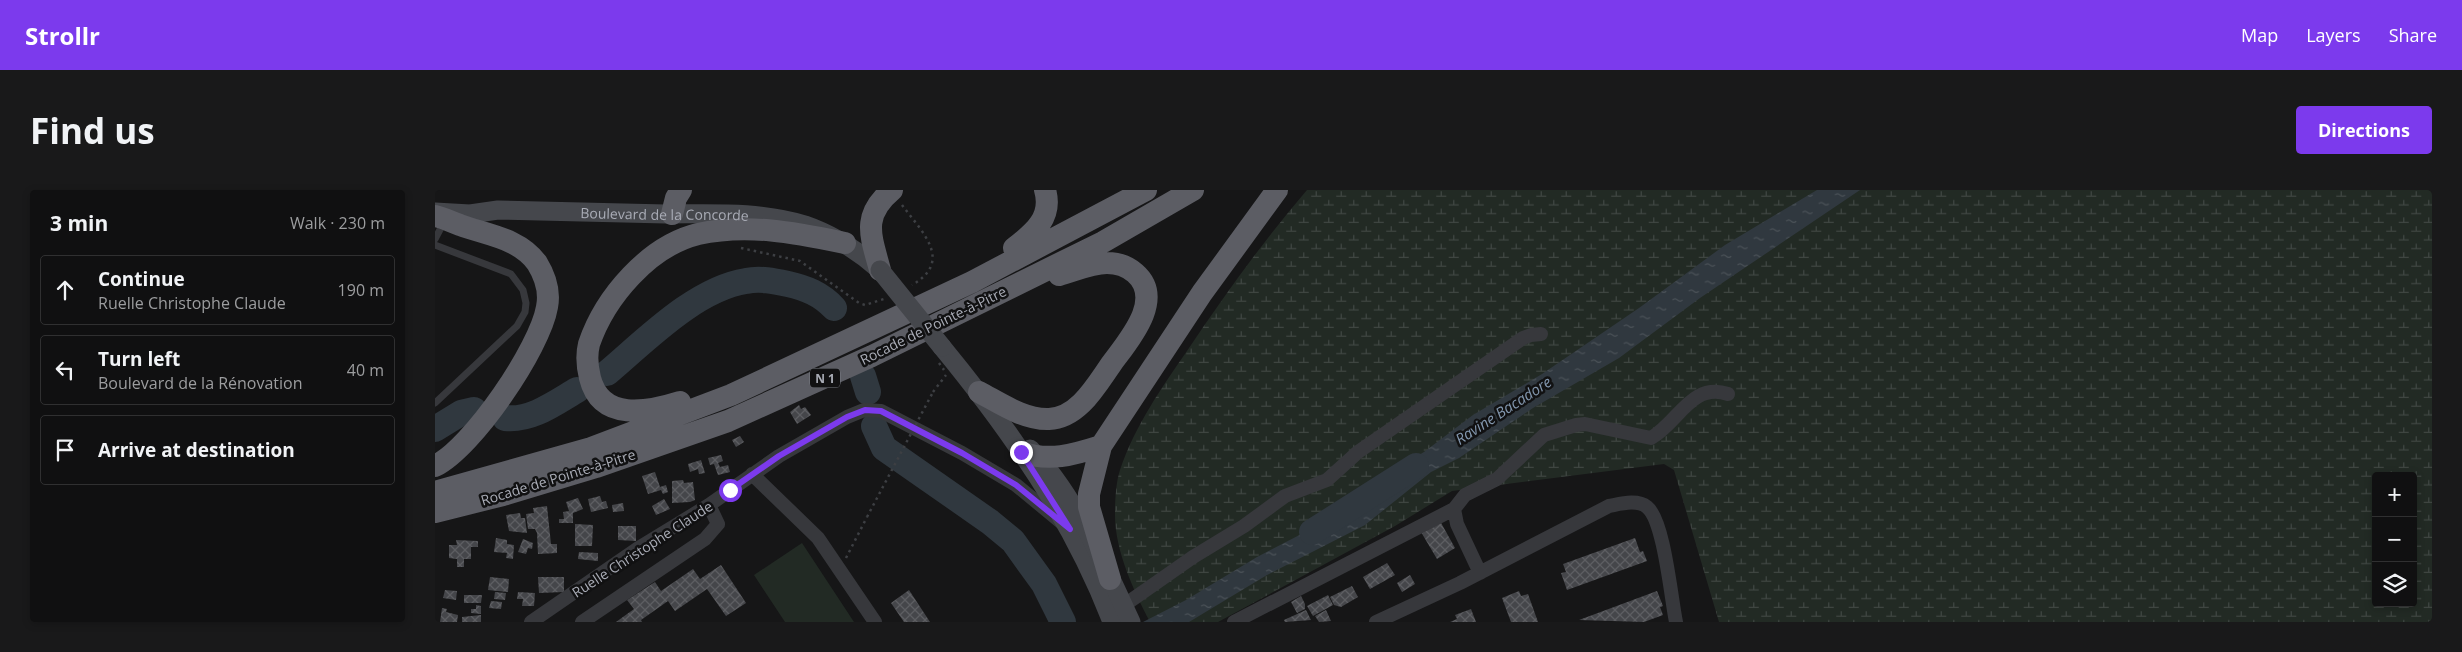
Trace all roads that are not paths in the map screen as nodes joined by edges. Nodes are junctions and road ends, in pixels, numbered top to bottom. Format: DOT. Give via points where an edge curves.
graph roads {
  1 [pos="681,190"];
  2 [pos="892,190"];
  3 [pos="1045,190"];
  4 [pos="1146,190"];
  5 [pos="1193,190"];
  6 [pos="1277,190"];
  7 [pos="672,214"];
  8 [pos="438,216"];
  9 [pos="435,239"];
  10 [pos="845,243"];
  11 [pos="435,245"];
  12 [pos="880,270"];
  13 [pos="972,282"];
  14 [pos="971,306"];
  15 [pos="1541,334"];
  16 [pos="770,377"];
  17 [pos="979,392"];
  18 [pos="1728,394"];
  19 [pos="435,403"];
  20 [pos="1101,446"];
  21 [pos="1029,454"];
  22 [pos="435,466"];
  23 [pos="752,474"];
  24 [pos="435,492"];
  25 [pos="709,505"];
  26 [pos="1454,509"];
  27 [pos="435,512"];
  28 [pos="1070,529"];
  29 [pos="1479,573"];
  30 [pos="1110,579"];
  31 [pos="1124,618"];
  32 [pos="531,622"];
  33 [pos="582,622"];
  34 [pos="875,622"];
  35 [pos="1234,622"];
  36 [pos="1376,622"];
  37 [pos="1676,622"];
  1 -- 7 [label="highway"];
  2 -- 12 [label="highway" via="879,201 870,227"];
  3 -- 13 [label="highway" via="1046,208 1038,229 1011,251 986,265"];
  4 -- 13 [label="highway, Rocade de Pointe-à-Pitre / N 1"];
  5 -- 14 [label="highway, Rocade de Pointe-à-Pitre / N 1" via="1103,242"];
  6 -- 20 [label="highway" via="1202,293"];
  7 -- 8 [label="main road, Boulevard de la Concorde" via="498,210"];
  7 -- 10 [label="main road, Boulevard de la Concorde" via="770,218 805,226"];
  8 -- 9 [label="lane"];
  8 -- 22 [label="highway" via="526,251 543,275 548,305 543,326 532,348 475,431 455,452"];
  10 -- 12 [label="main road, Boulevard de la Concorde"];
  10 -- 16 [label="highway" via="794,233 731,229 696,235 666,247 642,265 611,303 599,321 587,358 591,382 606,402 641,412"];
  11 -- 19 [label="lane" via="511,274 523,290 526,303 517,326"];
  12 -- 17 [label="main road, Boulevard de la Concorde, bridge"];
  13 -- 16 [label="highway, Rocade de Pointe-à-Pitre / N 1"];
  14 -- 17 [label="highway" via="1055,276 1105,263 1130,269 1145,287 1145,310 1139,325 1086,398 1071,412 1050,419 1031,417"];
  14 -- 27 [label="highway, Rocade de Pointe-à-Pitre / N 1" via="872,356 728,421 596,467"];
  15 -- 31 [label="street" via="1523,338 1357,452 1327,480 1285,496 1193,557"];
  16 -- 24 [label="highway, Rocade de Pointe-à-Pitre / N 1" via="679,416 591,448"];
  17 -- 21 [label="main road, Boulevard de la Concorde"];
  18 -- 26 [label="street" via="1715,390 1692,399 1651,438 1585,424 1544,435 1497,479 1465,495"];
  20 -- 21 [label="highway" via="1073,455"];
  20 -- 30 [label="highway" via="1089,494 1089,507"];
  21 -- 28 [label="main road"];
  21 -- 30 [label="main road" via="1071,501"];
  23 -- 25 [label="street, Ruelle Christophe Claude"];
  23 -- 28 [label="street, Ruelle Christophe Claude" via="847,417 865,410 881,411 1016,485"];
  23 -- 34 [label="street" via="818,538"];
  25 -- 32 [label="street, Ruelle Christophe Claude" via="637,549"];
  25 -- 33 [label="street" via="718,524 705,539"];
  26 -- 29 [label="street" via="1457,524"];
  26 -- 35 [label="street"];
  28 -- 31 [label="main road"];
  29 -- 36 [label="street"];
  29 -- 37 [label="street" via="1609,506 1633,502 1646,506 1661,533"];
  30 -- 31 [label="main road"];
}
